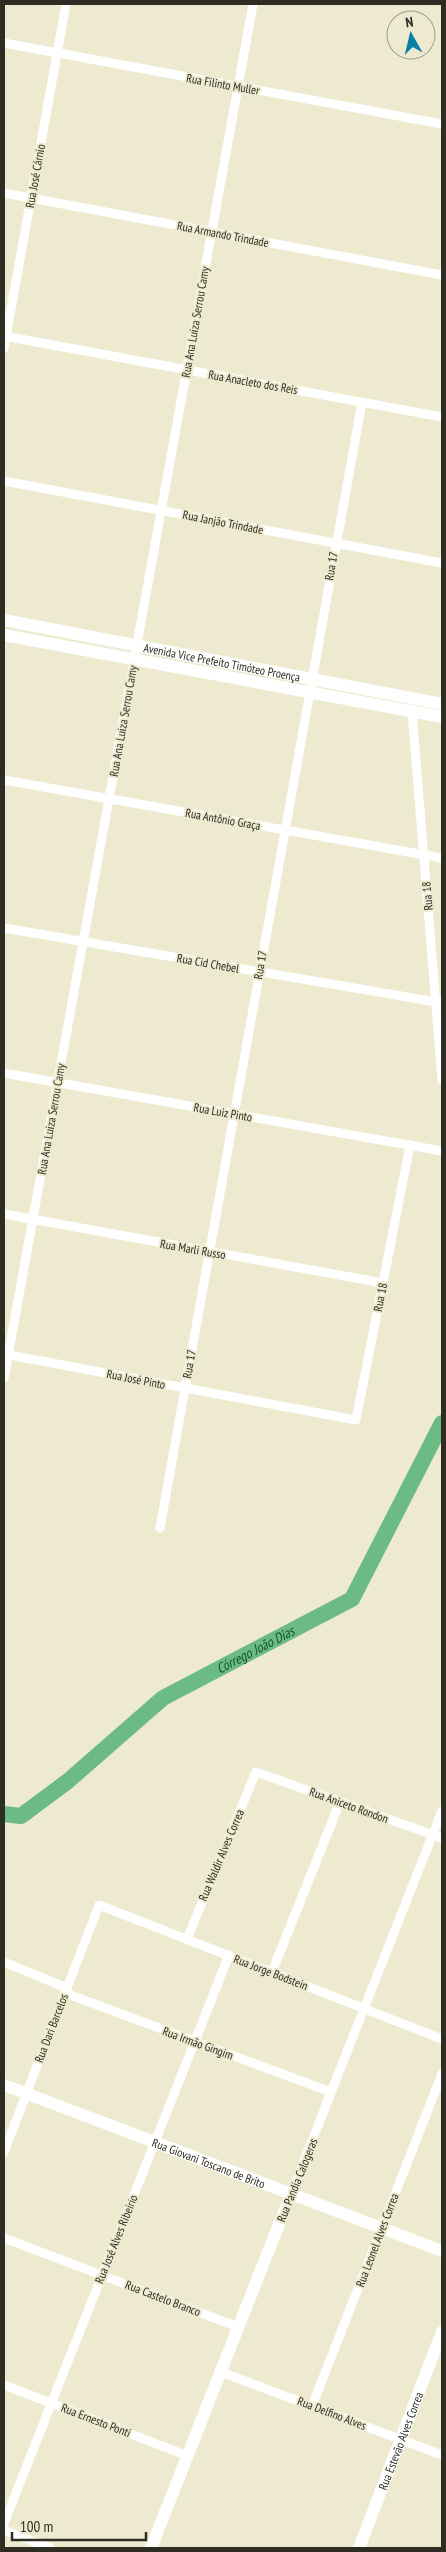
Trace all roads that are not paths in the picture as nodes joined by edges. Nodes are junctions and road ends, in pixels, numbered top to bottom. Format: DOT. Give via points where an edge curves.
graph roads {
  1 [pos="66,4"];
  2 [pos="253,4"];
  3 [pos="4,44"];
  4 [pos="57,53"];
  5 [pos="238,87"];
  6 [pos="442,124"];
  7 [pos="4,194"];
  8 [pos="31,198"];
  9 [pos="211,232"];
  10 [pos="442,275"];
  11 [pos="5,337"];
  12 [pos="4,348"];
  13 [pos="186,370"];
  14 [pos="362,402"];
  15 [pos="442,417"];
  16 [pos="4,481"];
  17 [pos="161,510"];
  18 [pos="335,543"];
  19 [pos="442,563"];
  20 [pos="4,620"];
  21 [pos="4,635"];
  22 [pos="136,645"];
  23 [pos="134,660"];
  24 [pos="311,679"];
  25 [pos="308,692"];
  26 [pos="442,704"];
  27 [pos="412,712"];
  28 [pos="442,717"];
  29 [pos="4,780"];
  30 [pos="109,799"];
  31 [pos="284,830"];
  32 [pos="423,855"];
  33 [pos="442,858"];
  34 [pos="4,928"];
  35 [pos="83,941"];
  36 [pos="259,971"];
  37 [pos="439,1003"];
  38 [pos="4,1073"];
  39 [pos="442,1080"];
  40 [pos="57,1082"];
  41 [pos="233,1114"];
  42 [pos="410,1146"];
  43 [pos="442,1151"];
  44 [pos="4,1214"];
  45 [pos="33,1219"];
  46 [pos="209,1251"];
  47 [pos="382,1284"];
  48 [pos="6,1355"];
  49 [pos="4,1378"];
  50 [pos="185,1388"];
  51 [pos="356,1420"];
  52 [pos="160,1528"];
  53 [pos="256,1772"];
  54 [pos="340,1802"];
  55 [pos="442,1811"];
  56 [pos="433,1835"];
  57 [pos="442,1838"];
  58 [pos="99,1905"];
  59 [pos="187,1939"];
  60 [pos="229,1955"];
  61 [pos="4,1962"];
  62 [pos="272,1972"];
  63 [pos="66,1991"];
  64 [pos="364,2008"];
  65 [pos="442,2039"];
  66 [pos="195,2042"];
  67 [pos="442,2074"];
  68 [pos="4,2085"];
  69 [pos="331,2092"];
  70 [pos="26,2093"];
  71 [pos="155,2141"];
  72 [pos="4,2152"];
  73 [pos="291,2194"];
  74 [pos="382,2227"];
  75 [pos="4,2238"];
  76 [pos="442,2251"];
  77 [pos="102,2274"];
  78 [pos="238,2327"];
  79 [pos="442,2332"];
  80 [pos="221,2372"];
  81 [pos="4,2385"];
  82 [pos="51,2403"];
  83 [pos="312,2406"];
  84 [pos="401,2439"];
  85 [pos="442,2454"];
  86 [pos="188,2456"];
  87 [pos="4,2523"];
  88 [pos="4,2530"];
  89 [pos="50,2548"];
  90 [pos="151,2548"];
  91 [pos="358,2548"];
  1 -- 4 [label="street, Rua José Cárnio"];
  2 -- 5 [label="street, Rua Ana Luiza Serrou Camy"];
  3 -- 4 [label="street, Rua Filinto Muller"];
  4 -- 5 [label="street, Rua Filinto Muller"];
  4 -- 8 [label="street, Rua José Cárnio"];
  5 -- 6 [label="street, Rua Filinto Muller"];
  5 -- 9 [label="street, Rua Ana Luiza Serrou Camy"];
  7 -- 8 [label="street, Rua Armando Trindade"];
  8 -- 9 [label="street, Rua Armando Trindade"];
  8 -- 11 [label="street, Rua José Cárnio"];
  9 -- 10 [label="street, Rua Armando Trindade"];
  9 -- 13 [label="street, Rua Ana Luiza Serrou Camy"];
  11 -- 12 [label="street, Rua José Cárnio"];
  11 -- 13 [label="street, Rua Anacleto dos Reis"];
  13 -- 14 [label="street, Rua Anacleto dos Reis"];
  13 -- 17 [label="street, Rua Ana Luiza Serrou Camy"];
  14 -- 15 [label="street, Rua Anacleto dos Reis"];
  14 -- 18 [label="street, Rua 17"];
  16 -- 17 [label="street, Rua Janjão Trindade"];
  17 -- 18 [label="street, Rua Janjão Trindade"];
  17 -- 22 [label="street, Rua Ana Luiza Serrou Camy"];
  18 -- 19 [label="street, Rua Janjão Trindade"];
  18 -- 24 [label="street, Rua 17"];
  20 -- 22 [label="main road, Avenida Vice Prefeito Timóteo Proença"];
  21 -- 23 [label="main road, Avenida Vice Prefeito Timóteo Proença"];
  22 -- 23 [label="street, Rua Ana Luiza Serrou Camy"];
  22 -- 24 [label="main road, Avenida Vice Prefeito Timóteo Proença"];
  23 -- 25 [label="main road, Avenida Vice Prefeito Timóteo Proença"];
  23 -- 30 [label="street, Rua Ana Luiza Serrou Camy"];
  24 -- 25 [label="street, Rua 17"];
  24 -- 26 [label="main road, Avenida Vice Prefeito Timóteo Proença"];
  25 -- 27 [label="main road, Avenida Vice Prefeito Timóteo Proença"];
  25 -- 31 [label="street, Rua 17"];
  27 -- 28 [label="main road, Avenida Vice Prefeito Timóteo Proença"];
  27 -- 32 [label="street, Rua 18"];
  29 -- 30 [label="street, Rua Antônio Graça"];
  30 -- 31 [label="street, Rua Antônio Graça"];
  30 -- 35 [label="street, Rua Ana Luiza Serrou Camy"];
  31 -- 32 [label="street, Rua Antônio Graça"];
  31 -- 36 [label="street, Rua 17"];
  32 -- 33 [label="street, Rua Antônio Graça"];
  32 -- 37 [label="street, Rua 18"];
  34 -- 35 [label="street, Rua Cid Chebel"];
  35 -- 36 [label="street, Rua Cid Chebel"];
  35 -- 40 [label="street, Rua Ana Luiza Serrou Camy"];
  36 -- 37 [label="street, Rua Cid Chebel"];
  36 -- 41 [label="street, Rua 17"];
  37 -- 39 [label="street, Rua 18"];
  38 -- 40 [label="street, Rua Luiz Pinto"];
  40 -- 41 [label="street, Rua Luiz Pinto"];
  40 -- 45 [label="street, Rua Ana Luiza Serrou Camy"];
  41 -- 42 [label="street, Rua Luiz Pinto"];
  41 -- 46 [label="street, Rua 17"];
  42 -- 43 [label="street, Rua Luiz Pinto"];
  42 -- 47 [label="street, Rua 18"];
  44 -- 45 [label="street, Rua Marli Russo"];
  45 -- 46 [label="street, Rua Marli Russo"];
  45 -- 48 [label="street, Rua Ana Luiza Serrou Camy"];
  46 -- 47 [label="street, Rua Marli Russo"];
  46 -- 50 [label="street, Rua 17"];
  47 -- 51 [label="street, Rua 18"];
  48 -- 49 [label="street, Rua Ana Luiza Serrou Camy"];
  48 -- 50 [label="street, Rua José Pinto"];
  50 -- 51 [label="street, Rua José Pinto"];
  50 -- 52 [label="street, Rua 17"];
  53 -- 54 [label="street, Rua Aniceto Rondon"];
  53 -- 59 [label="street, Rua Waldir Alves Correa"];
  54 -- 56 [label="street, Rua Aniceto Rondon"];
  54 -- 62 [label="street"];
  55 -- 56 [label="street, Rua Pandia Calogeras"];
  56 -- 57 [label="street, Rua Aniceto Rondon"];
  56 -- 64 [label="street, Rua Pandia Calogeras"];
  58 -- 59 [label="street, Rua Jorge Bodstein"];
  58 -- 63 [label="street, Rua Dari Barcelos"];
  59 -- 60 [label="street, Rua Jorge Bodstein"];
  60 -- 62 [label="street, Rua Jorge Bodstein"];
  60 -- 66 [label="street, Rua José Alves Ribeirio"];
  61 -- 63 [label="street, Rua Irmão Gingim"];
  62 -- 64 [label="street, Rua Jorge Bodstein"];
  63 -- 66 [label="street, Rua Irmão Gingim"];
  63 -- 70 [label="street, Rua Dari Barcelos"];
  64 -- 65 [label="street, Rua Jorge Bodstein"];
  64 -- 69 [label="street, Rua Pandia Calogeras"];
  66 -- 69 [label="street, Rua Irmão Gingim"];
  66 -- 71 [label="street, Rua José Alves Ribeirio"];
  67 -- 74 [label="street, Rua Leonel Alves Correa"];
  68 -- 70 [label="main road, Rua Giovani Toscano de Brito"];
  69 -- 73 [label="street, Rua Pandia Calogeras"];
  70 -- 71 [label="main road, Rua Giovani Toscano de Brito"];
  70 -- 72 [label="street, Rua Dari Barcelos"];
  71 -- 73 [label="main road, Rua Giovani Toscano de Brito"];
  71 -- 77 [label="street, Rua José Alves Ribeirio"];
  73 -- 74 [label="main road, Rua Giovani Toscano de Brito"];
  73 -- 78 [label="main road, Rua Pandia Calogeras"];
  74 -- 76 [label="main road, Rua Giovani Toscano de Brito"];
  74 -- 83 [label="street, Rua Leonel Alves Correa"];
  75 -- 77 [label="street, Rua Castelo Branco"];
  77 -- 78 [label="street, Rua Castelo Branco"];
  77 -- 82 [label="street, Rua José Alves Ribeirio"];
  78 -- 80 [label="main road, Rua Pandia Calogeras"];
  79 -- 84 [label="main road, Rua Estevão Alves Correa"];
  80 -- 83 [label="street, Rua Delfino Alves"];
  80 -- 86 [label="main road, Rua Pandia Calogeras"];
  81 -- 82 [label="street, Rua Ernesto Ponti"];
  82 -- 86 [label="street, Rua Ernesto Ponti"];
  82 -- 87 [label="street, Rua José Alves Ribeirio"];
  83 -- 84 [label="street, Rua Delfino Alves"];
  84 -- 85 [label="street, Rua Delfino Alves"];
  84 -- 91 [label="main road, Rua Estevão Alves Correa"];
  86 -- 90 [label="main road, Rua Pandia Calogeras"];
  88 -- 89 [label="street"];
}
